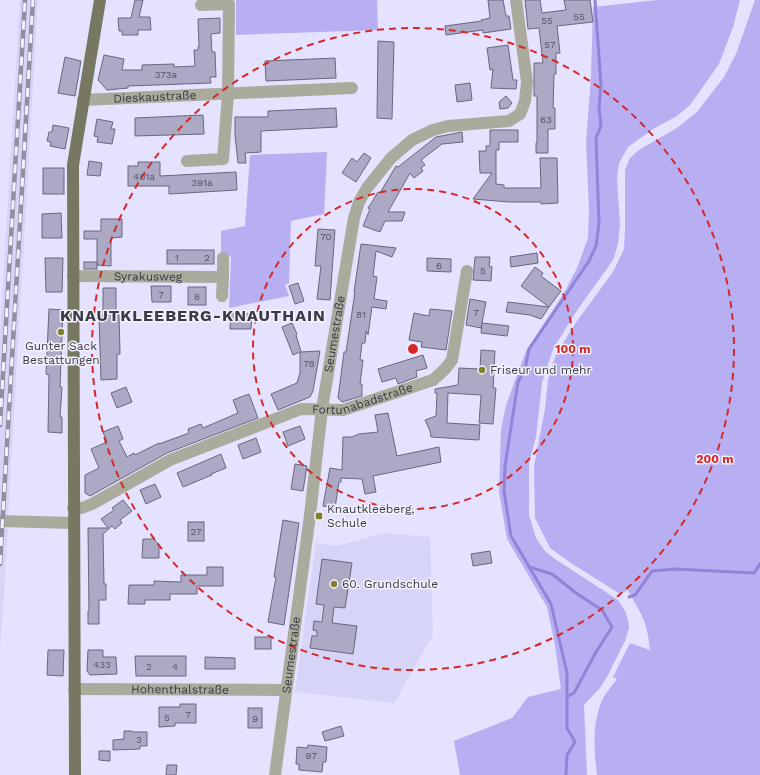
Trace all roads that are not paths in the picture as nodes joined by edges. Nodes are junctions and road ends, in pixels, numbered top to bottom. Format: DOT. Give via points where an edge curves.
graph roads {
  1 [pos="100,0"];
  2 [pos="516,0"];
  3 [pos="201,4"];
  4 [pos="352,88"];
  5 [pos="228,94"];
  6 [pos="83,100"];
  7 [pos="187,161"];
  8 [pos="223,258"];
  9 [pos="467,271"];
  10 [pos="73,276"];
  11 [pos="223,277"];
  12 [pos="222,296"];
  13 [pos="322,409"];
  14 [pos="73,508"];
  15 [pos="0,521"];
  16 [pos="73,523"];
  17 [pos="74,689"];
  18 [pos="286,690"];
  19 [pos="75,775"];
  20 [pos="275,775"];
  1 -- 6 [label="main road"];
  2 -- 13 [label="street, Seumestraße" via="527,82 525,101 520,114 509,121 448,126 432,130 412,140 391,158 359,202 348,251"];
  3 -- 5 [label="street" via="229,4"];
  4 -- 5 [label="street, Dieskaustraße"];
  5 -- 6 [label="street, Dieskaustraße"];
  5 -- 7 [label="street" via="223,159"];
  6 -- 10 [label="main road" via="73,165"];
  8 -- 11 [label="street"];
  9 -- 13 [label="street, Fortunabadstraße" via="452,360 445,370 433,380 343,410"];
  10 -- 11 [label="street, Syrakusweg"];
  10 -- 14 [label="main road"];
  11 -- 12 [label="street"];
  13 -- 14 [label="street, Fortunabadstraße" via="301,409 170,460 92,504"];
  13 -- 18 [label="street, Seumestraße"];
  14 -- 16 [label="main road"];
  15 -- 16 [label="street"];
  16 -- 17 [label="main road"];
  17 -- 18 [label="street, Hohenthalstraße"];
  17 -- 19 [label="main road"];
  18 -- 20 [label="street, Seumestraße"];
}
